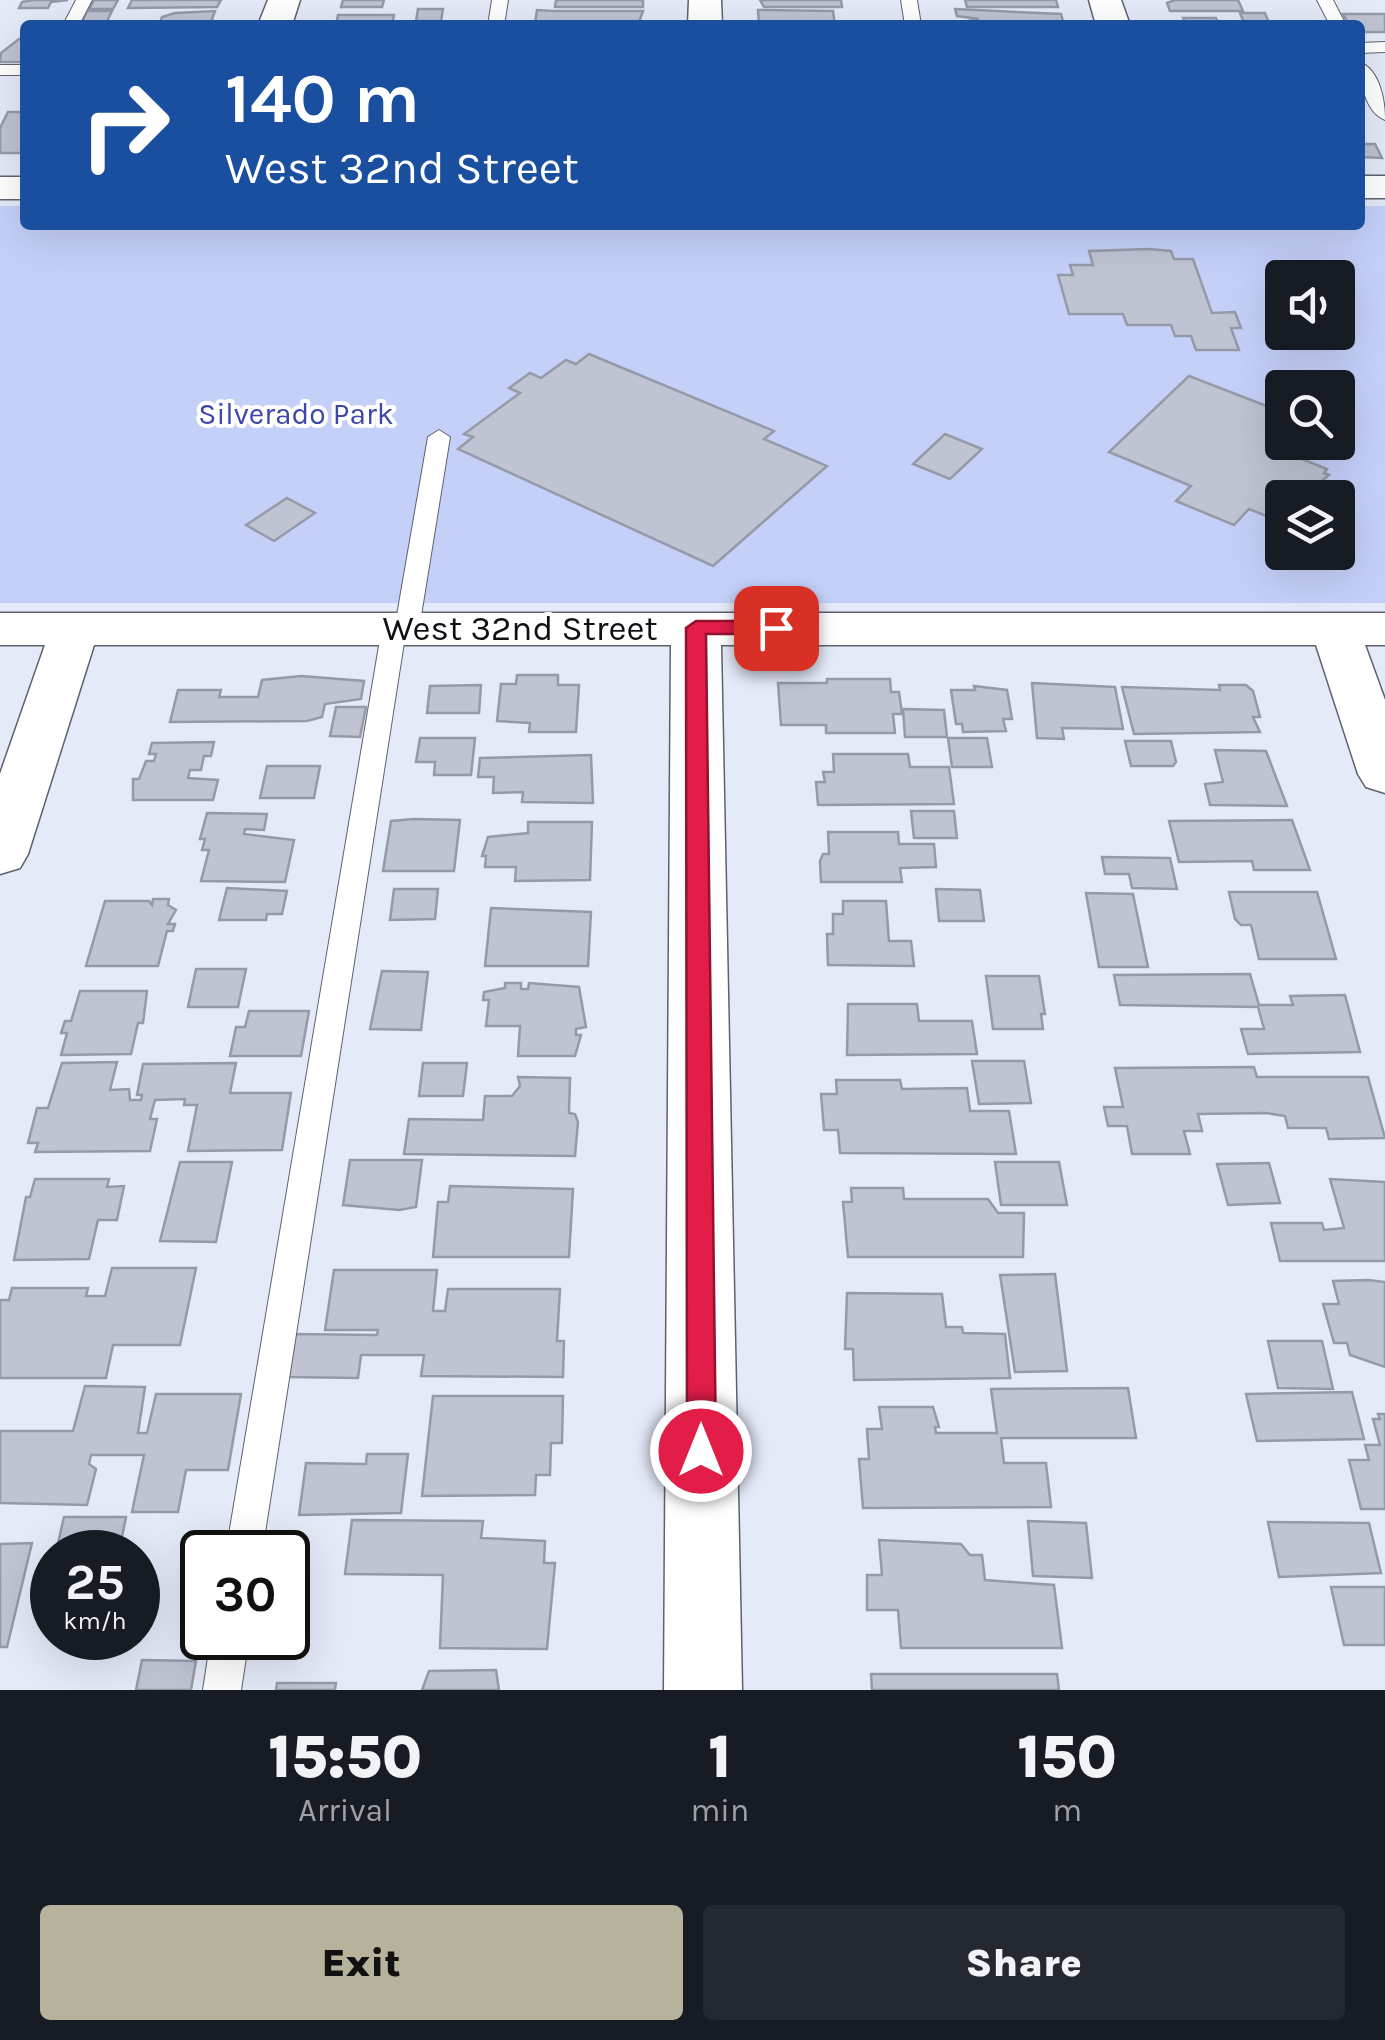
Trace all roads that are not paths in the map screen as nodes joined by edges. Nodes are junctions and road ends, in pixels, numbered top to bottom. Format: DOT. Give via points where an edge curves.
graph roads {
  1 [pos="1365,78"];
  2 [pos="1385,116"];
  3 [pos="439,437"];
  4 [pos="0,628"];
  5 [pos="76,628"];
  6 [pos="401,628"];
  7 [pos="696,628"];
  8 [pos="1360,629"];
  9 [pos="1385,774"];
  10 [pos="0,854"];
  11 [pos="248,1530"];
  12 [pos="227,1660"];
  13 [pos="222,1690"];
  14 [pos="703,1690"];
  1 -- 2 [label="lane"];
  3 -- 6 [label="lane"];
  4 -- 5 [label="street, West 32nd Street"];
  5 -- 6 [label="street, West 32nd Street"];
  5 -- 10 [label="street"];
  6 -- 7 [label="street, West 32nd Street"];
  6 -- 11 [label="lane"];
  7 -- 8 [label="street, West 32nd Street"];
  7 -- 14 [label="street"];
  8 -- 9 [label="street"];
  12 -- 13 [label="lane"];
}
